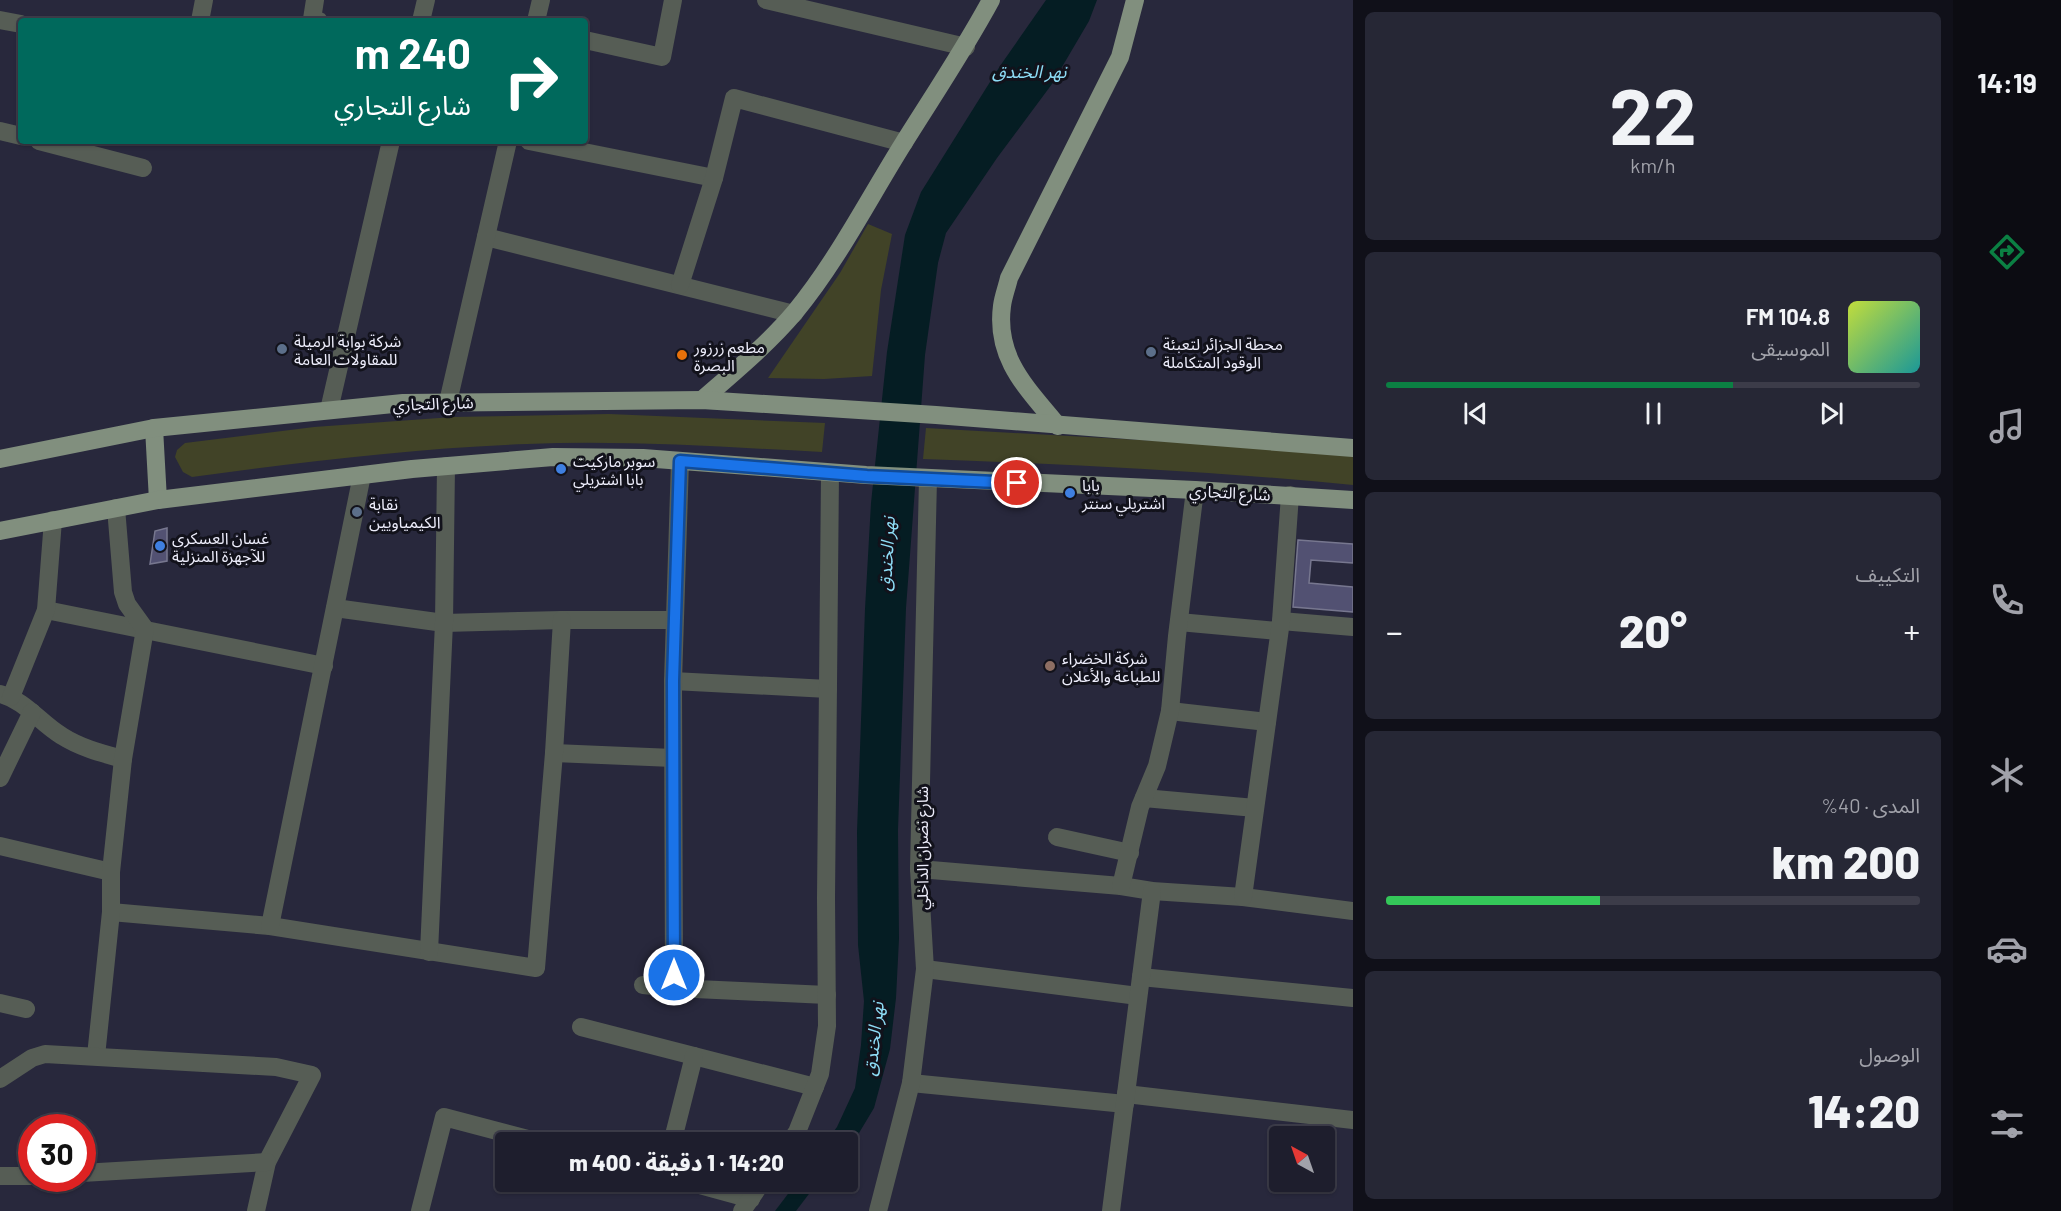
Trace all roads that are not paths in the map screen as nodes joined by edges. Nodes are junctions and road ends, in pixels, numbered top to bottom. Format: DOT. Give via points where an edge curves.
graph roads {
  1 [pos="204,0"];
  2 [pos="315,0"];
  3 [pos="426,0"];
  4 [pos="541,0"];
  5 [pos="673,0"];
  6 [pos="766,0"];
  7 [pos="991,0"];
  8 [pos="1135,0"];
  9 [pos="201,18"];
  10 [pos="312,18"];
  11 [pos="422,18"];
  12 [pos="537,18"];
  13 [pos="0,20"];
  14 [pos="18,23"];
  15 [pos="588,41"];
  16 [pos="966,47"];
  17 [pos="0,131"];
  18 [pos="18,135"];
  19 [pos="904,143"];
  20 [pos="51,144"];
  21 [pos="390,144"];
  22 [pos="507,144"];
  23 [pos="544,144"];
  24 [pos="143,168"];
  25 [pos="714,178"];
  26 [pos="486,237"];
  27 [pos="680,285"];
  28 [pos="794,314"];
  29 [pos="702,400"];
  30 [pos="448,402"];
  31 [pos="329,410"];
  32 [pos="1058,426"];
  33 [pos="154,428"];
  34 [pos="1353,448"];
  35 [pos="0,459"];
  36 [pos="680,461"];
  37 [pos="446,466"];
  38 [pos="830,472"];
  39 [pos="362,475"];
  40 [pos="928,479"];
  41 [pos="1195,490"];
  42 [pos="1290,495"];
  43 [pos="158,500"];
  44 [pos="1353,500"];
  45 [pos="116,508"];
  46 [pos="52,520"];
  47 [pos="0,531"];
  48 [pos="335,608"];
  49 [pos="46,610"];
  50 [pos="562,620"];
  51 [pos="674,620"];
  52 [pos="1179,622"];
  53 [pos="444,623"];
  54 [pos="1280,626"];
  55 [pos="1353,627"];
  56 [pos="144,629"];
  57 [pos="324,666"];
  58 [pos="673,681"];
  59 [pos="828,689"];
  60 [pos="5,696"];
  61 [pos="1170,711"];
  62 [pos="32,712"];
  63 [pos="1267,722"];
  64 [pos="554,753"];
  65 [pos="673,758"];
  66 [pos="123,759"];
  67 [pos="0,778"];
  68 [pos="1144,798"];
  69 [pos="1255,808"];
  70 [pos="1057,837"];
  71 [pos="0,846"];
  72 [pos="1130,853"];
  73 [pos="919,869"];
  74 [pos="111,873"];
  75 [pos="1121,886"];
  76 [pos="1152,891"];
  77 [pos="1243,897"];
  78 [pos="1353,911"];
  79 [pos="111,912"];
  80 [pos="270,926"];
  81 [pos="429,952"];
  82 [pos="926,969"];
  83 [pos="1141,977"];
  84 [pos="643,985"];
  85 [pos="674,988"];
  86 [pos="827,995"];
  87 [pos="1138,996"];
  88 [pos="1353,998"];
  89 [pos="0,1003"];
  90 [pos="26,1009"];
  91 [pos="581,1027"];
  92 [pos="96,1056"];
  93 [pos="694,1056"];
  94 [pos="0,1079"];
  95 [pos="911,1083"];
  96 [pos="815,1087"];
  97 [pos="1125,1099"];
  98 [pos="1353,1120"];
  99 [pos="501,1132"];
  100 [pos="675,1132"];
  101 [pos="797,1132"];
  102 [pos="267,1162"];
  103 [pos="96,1172"];
  104 [pos="0,1176"];
  105 [pos="18,1176"];
  106 [pos="714,1192"];
  107 [pos="755,1192"];
  108 [pos="746,1205"];
  109 [pos="255,1211"];
  110 [pos="420,1211"];
  111 [pos="878,1211"];
  112 [pos="1111,1211"];
  1 -- 9 [label="street"];
  2 -- 10 [label="street"];
  3 -- 11 [label="street"];
  4 -- 12 [label="street"];
  5 -- 15 [label="street" via="662,57"];
  6 -- 16 [label="street"];
  7 -- 16 [label="main road"];
  8 -- 32 [label="main road" via="1120,57 1009,278 1002,307 1008,358 1016,374"];
  13 -- 14 [label="street"];
  16 -- 19 [label="main road"];
  17 -- 18 [label="street"];
  19 -- 25 [label="street" via="734,98"];
  19 -- 28 [label="main road" via="823,275"];
  20 -- 24 [label="street"];
  21 -- 31 [label="street"];
  22 -- 26 [label="street"];
  23 -- 25 [label="street"];
  25 -- 27 [label="street"];
  26 -- 27 [label="street"];
  26 -- 30 [label="street"];
  27 -- 28 [label="street"];
  28 -- 29 [label="main road"];
  29 -- 30 [label="main road, شارع التجاري"];
  29 -- 32 [label="main road, شارع التجاري"];
  30 -- 31 [label="main road, شارع التجاري"];
  31 -- 33 [label="main road, شارع التجاري"];
  32 -- 34 [label="main road"];
  33 -- 35 [label="main road, شارع التجاري"];
  33 -- 43 [label="main road"];
  36 -- 37 [label="main road" via="553,457"];
  36 -- 38 [label="main road"];
  36 -- 51 [label="street"];
  37 -- 39 [label="main road"];
  37 -- 53 [label="street"];
  38 -- 40 [label="main road, شارع التجاري"];
  38 -- 59 [label="street"];
  39 -- 43 [label="main road"];
  39 -- 48 [label="street"];
  40 -- 41 [label="main road, شارع التجاري"];
  40 -- 73 [label="street, شارع نضران الداخلي"];
  41 -- 42 [label="main road, شارع التجاري"];
  41 -- 52 [label="street"];
  42 -- 44 [label="main road, شارع التجاري"];
  42 -- 54 [label="street"];
  43 -- 45 [label="main road"];
  45 -- 46 [label="main road"];
  45 -- 56 [label="street" via="123,592"];
  46 -- 47 [label="main road"];
  46 -- 49 [label="street"];
  48 -- 53 [label="street"];
  48 -- 57 [label="street"];
  49 -- 56 [label="street"];
  49 -- 60 [label="street"];
  50 -- 51 [label="street"];
  50 -- 53 [label="street"];
  50 -- 64 [label="street"];
  51 -- 58 [label="street"];
  52 -- 54 [label="street"];
  52 -- 61 [label="street"];
  53 -- 81 [label="street"];
  54 -- 55 [label="street"];
  54 -- 63 [label="street"];
  56 -- 57 [label="street"];
  56 -- 66 [label="street"];
  57 -- 80 [label="street"];
  58 -- 59 [label="street"];
  58 -- 65 [label="street"];
  59 -- 86 [label="street"];
  60 -- 62 [label="street"];
  61 -- 63 [label="street"];
  61 -- 68 [label="street" via="1157,766"];
  62 -- 66 [label="street" via="80,747"];
  62 -- 67 [label="street"];
  63 -- 69 [label="street"];
  64 -- 65 [label="street"];
  64 -- 81 [label="street" via="536,969"];
  65 -- 85 [label="street"];
  66 -- 74 [label="street"];
  68 -- 69 [label="street"];
  68 -- 72 [label="street"];
  69 -- 77 [label="street"];
  70 -- 72 [label="street"];
  71 -- 74 [label="street"];
  72 -- 75 [label="street"];
  73 -- 75 [label="street"];
  73 -- 82 [label="street, شارع نضران الداخلي"];
  74 -- 79 [label="street"];
  75 -- 76 [label="street"];
  76 -- 77 [label="street"];
  76 -- 83 [label="street"];
  77 -- 78 [label="street"];
  79 -- 80 [label="street"];
  79 -- 92 [label="street"];
  80 -- 81 [label="street"];
  82 -- 87 [label="street"];
  82 -- 95 [label="street, شارع نضران الداخلي"];
  83 -- 87 [label="street"];
  83 -- 88 [label="street"];
  84 -- 85 [label="street"];
  85 -- 86 [label="street"];
  86 -- 96 [label="street" via="827,1026"];
  87 -- 97 [label="street"];
  89 -- 90 [label="street"];
  91 -- 93 [label="street"];
  92 -- 94 [label="street" via="45,1054"];
  92 -- 102 [label="street" via="276,1067 312,1076"];
  93 -- 96 [label="street"];
  93 -- 100 [label="street"];
  95 -- 97 [label="street"];
  95 -- 111 [label="street, شارع نضران الداخلي"];
  96 -- 101 [label="street"];
  97 -- 98 [label="street"];
  97 -- 112 [label="street"];
  99 -- 110 [label="street" via="444,1117"];
  102 -- 103 [label="street"];
  102 -- 109 [label="street"];
  104 -- 105 [label="street"];
  106 -- 108 [label="street"];
  107 -- 108 [label="street"];
}
